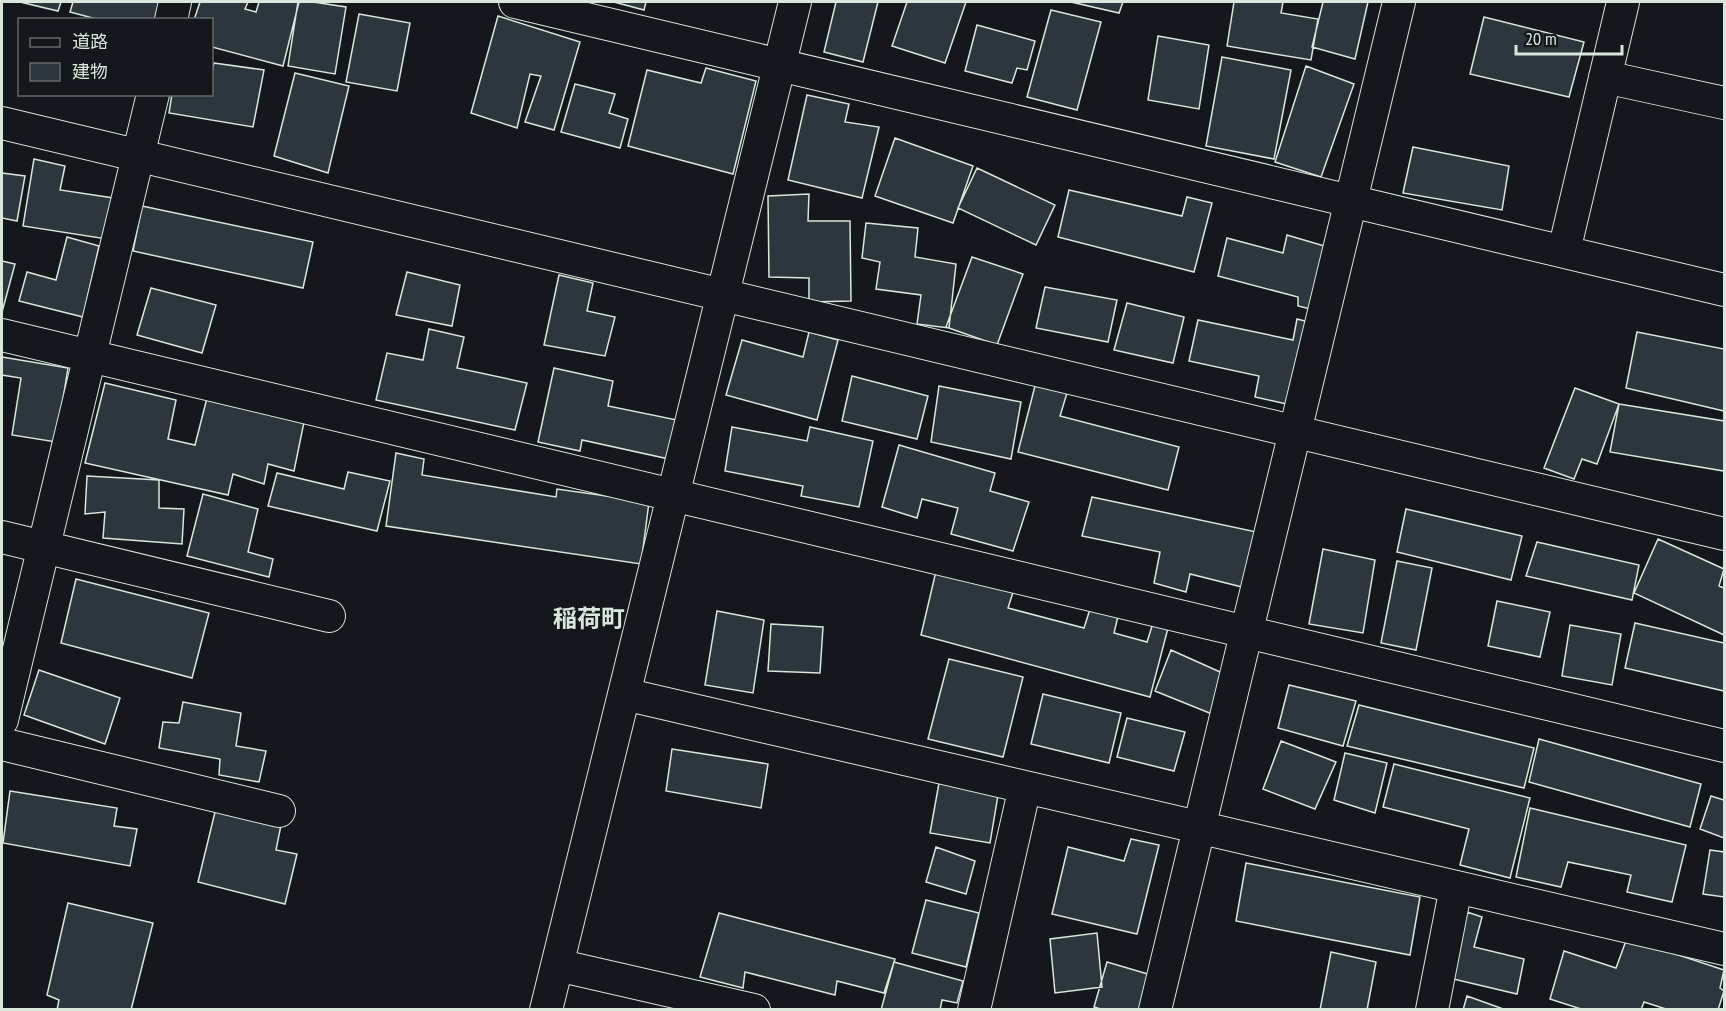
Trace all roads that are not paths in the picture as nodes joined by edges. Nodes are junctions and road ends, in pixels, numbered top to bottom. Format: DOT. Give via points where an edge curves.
graph roads {
  1 [pos="175,2"];
  2 [pos="515,2"];
  3 [pos="795,2"];
  4 [pos="1399,2"];
  5 [pos="1623,2"];
  6 [pos="171,18"];
  7 [pos="780,65"];
  8 [pos="1605,77"];
  9 [pos="153,96"];
  10 [pos="1725,103"];
  11 [pos="2,123"];
  12 [pos="138,156"];
  13 [pos="1351,201"];
  14 [pos="1564,252"];
  15 [pos="1725,290"];
  16 [pos="722,295"];
  17 [pos="2,335"];
  18 [pos="90,356"];
  19 [pos="1295,431"];
  20 [pos="674,495"];
  21 [pos="1725,534"];
  22 [pos="2,537"];
  23 [pos="43,547"];
  24 [pos="329,616"];
  25 [pos="1246,632"];
  26 [pos="624,694"];
  27 [pos="2,720"];
  28 [pos="2,744"];
  29 [pos="1725,746"];
  30 [pos="1025,787"];
  31 [pos="279,811"];
  32 [pos="1199,827"];
  33 [pos="1456,887"];
  34 [pos="1725,949"];
  35 [pos="557,965"];
  36 [pos="546,1010"];
  37 [pos="754,1010"];
  38 [pos="974,1010"];
  39 [pos="1155,1010"];
  40 [pos="1432,1010"];
  1 -- 6 [label="street"];
  2 -- 7 [label="street"];
  3 -- 7 [label="street"];
  4 -- 13 [label="street"];
  5 -- 8 [label="street"];
  7 -- 13 [label="street"];
  7 -- 16 [label="street"];
  8 -- 10 [label="street"];
  8 -- 14 [label="street"];
  9 -- 12 [label="street"];
  11 -- 12 [label="street"];
  12 -- 16 [label="street"];
  12 -- 18 [label="street"];
  13 -- 14 [label="street"];
  13 -- 19 [label="street"];
  14 -- 15 [label="street"];
  16 -- 19 [label="street"];
  16 -- 20 [label="street"];
  17 -- 18 [label="street"];
  18 -- 20 [label="street"];
  18 -- 23 [label="street"];
  19 -- 21 [label="street"];
  19 -- 25 [label="street"];
  20 -- 25 [label="street"];
  20 -- 26 [label="street"];
  22 -- 23 [label="street"];
  23 -- 24 [label="street"];
  23 -- 27 [label="street"];
  25 -- 29 [label="street"];
  25 -- 32 [label="street"];
  26 -- 30 [label="street"];
  26 -- 35 [label="street"];
  28 -- 31 [label="street"];
  30 -- 32 [label="street"];
  30 -- 38 [label="street"];
  32 -- 33 [label="street"];
  32 -- 39 [label="street"];
  33 -- 34 [label="street"];
  33 -- 40 [label="street"];
  35 -- 36 [label="street"];
  35 -- 37 [label="street"];
}
